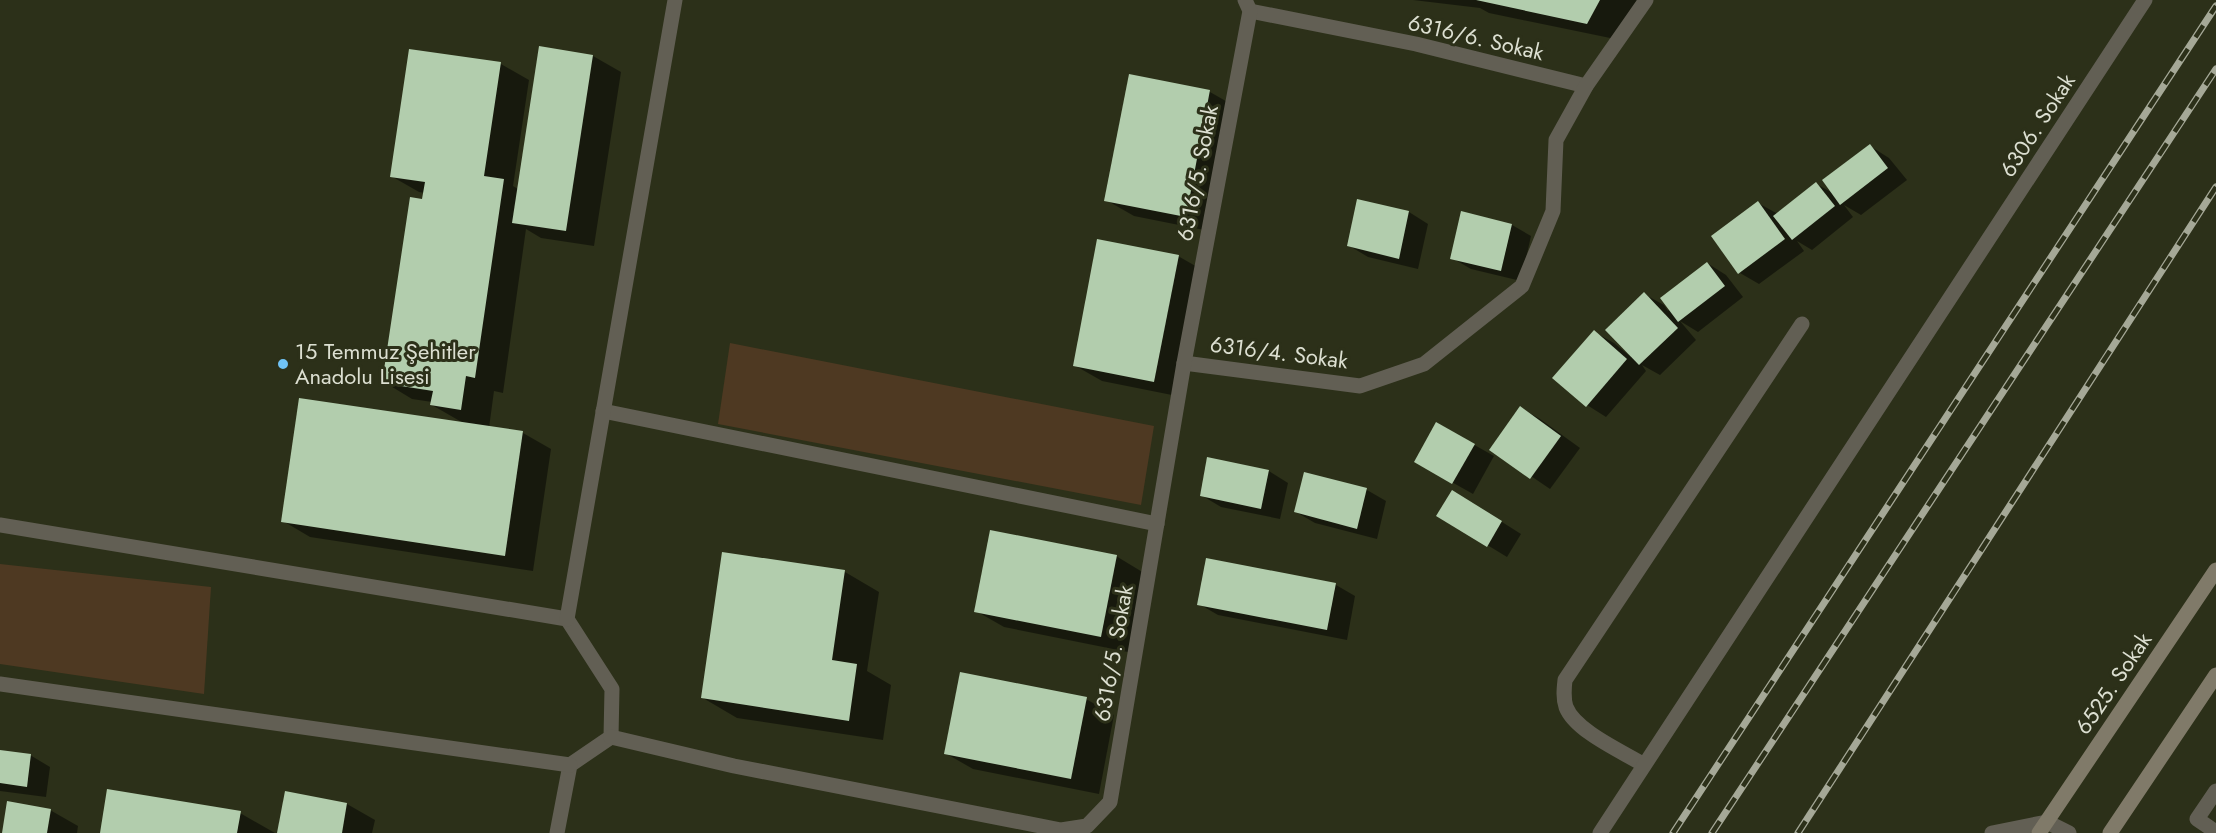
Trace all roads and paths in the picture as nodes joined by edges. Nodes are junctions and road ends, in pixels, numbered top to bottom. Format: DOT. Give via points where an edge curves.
graph roads {
  1 [pos="675,0"];
  2 [pos="1646,0"];
  3 [pos="2145,0"];
  4 [pos="1248,6"];
  5 [pos="1586,86"];
  6 [pos="1802,324"];
  7 [pos="1184,363"];
  8 [pos="603,411"];
  9 [pos="1157,524"];
  10 [pos="0,525"];
  11 [pos="2216,570"];
  12 [pos="567,619"];
  13 [pos="2216,675"];
  14 [pos="0,684"];
  15 [pos="611,737"];
  16 [pos="570,765"];
  17 [pos="1644,765"];
  18 [pos="2216,791"];
  19 [pos="2043,827"];
  20 [pos="1087,830"];
  21 [pos="2216,832"];
  22 [pos="557,833"];
  23 [pos="1600,833"];
  24 [pos="1992,833"];
  25 [pos="2069,833"];
  26 [pos="2110,833"];
  1 -- 8 [label="street"];
  2 -- 5 [label="street, 6316/4. Sokak"];
  3 -- 17 [label="street, 6306. Sokak"];
  4 -- 5 [label="street, 6316/6. Sokak"];
  4 -- 7 [label="street, 6316/5. Sokak"];
  5 -- 7 [label="street, 6316/4. Sokak" via="1556,140 1552,211 1522,286 1424,364 1360,386"];
  6 -- 17 [label="street" via="1565,680 1566,707 1573,719"];
  7 -- 9 [label="street, 6316/5. Sokak"];
  8 -- 9 [label="street"];
  8 -- 12 [label="street"];
  9 -- 20 [label="street, 6316/5. Sokak" via="1110,802"];
  10 -- 12 [label="street"];
  11 -- 19 [label="street, 6525. Sokak"];
  12 -- 15 [label="street" via="612,689"];
  13 -- 26 [label="street"];
  14 -- 16 [label="street"];
  15 -- 16 [label="street"];
  15 -- 20 [label="street, 6316/5. Sokak" via="734,766 1061,830"];
  16 -- 22 [label="street"];
  17 -- 23 [label="street, 6306. Sokak"];
  18 -- 21 [label="street" via="2197,819"];
  19 -- 24 [label="street"];
  19 -- 25 [label="street"];
}
